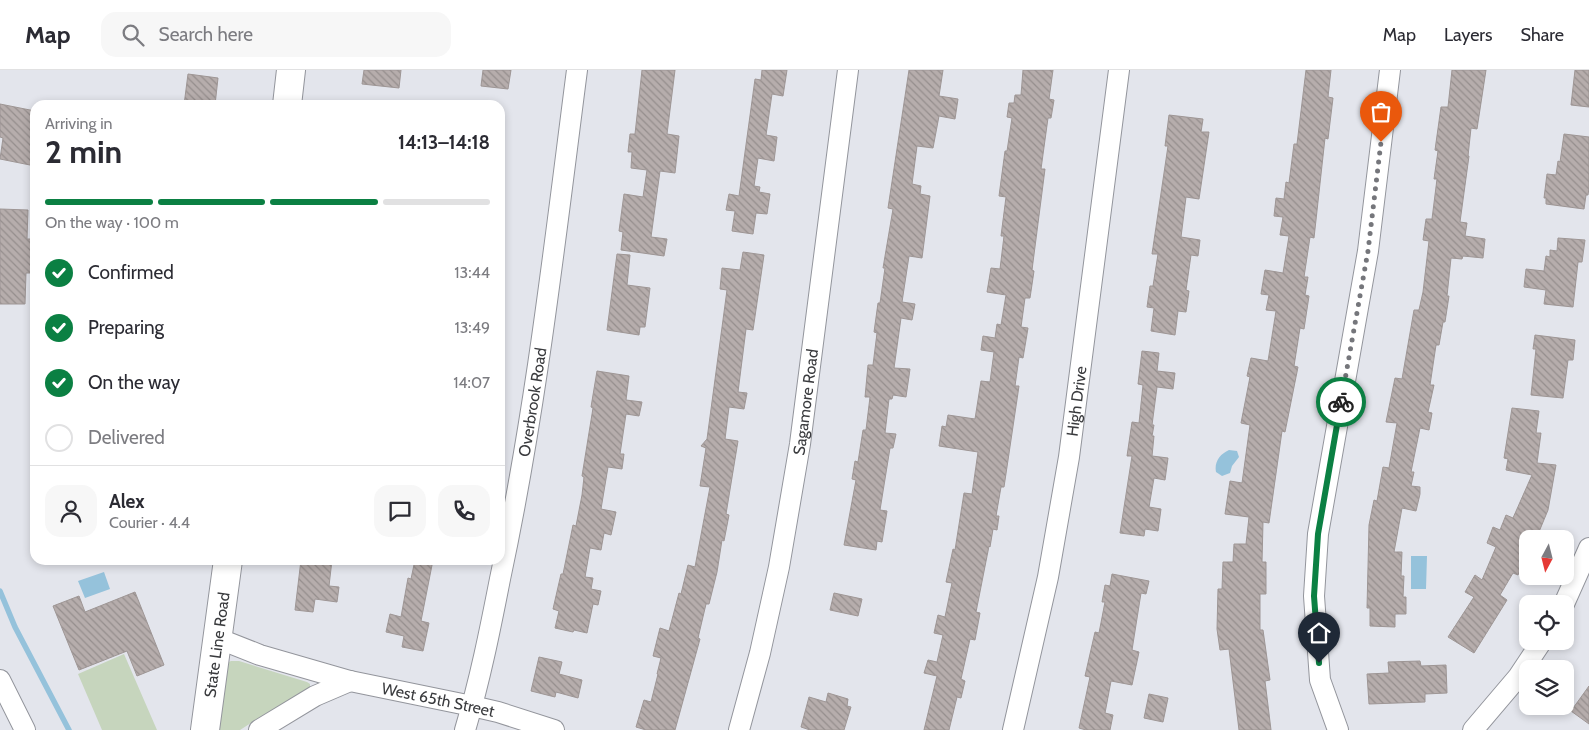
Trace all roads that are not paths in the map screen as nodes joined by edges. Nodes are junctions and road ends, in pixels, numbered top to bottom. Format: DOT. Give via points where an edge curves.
graph roads {
  1 [pos="291,70"];
  2 [pos="577,70"];
  3 [pos="848,70"];
  4 [pos="1119,70"];
  5 [pos="1390,70"];
  6 [pos="288,100"];
  7 [pos="1589,548"];
  8 [pos="505,553"];
  9 [pos="227,565"];
  10 [pos="503,565"];
  11 [pos="1568,595"];
  12 [pos="218,638"];
  13 [pos="1536,650"];
  14 [pos="0,680"];
  15 [pos="350,682"];
  16 [pos="472,706"];
  17 [pos="25,730"];
  18 [pos="205,730"];
  19 [pos="259,730"];
  20 [pos="465,730"];
  21 [pos="554,730"];
  22 [pos="739,730"];
  23 [pos="1013,730"];
  24 [pos="1338,730"];
  25 [pos="1473,730"];
  1 -- 6 [label="main road"];
  2 -- 8 [label="street, Overbrook Road" via="537,379"];
  3 -- 22 [label="street, Sagamore Road" via="800,444 779,567"];
  4 -- 23 [label="street, High Drive" via="1068,457 1048,577"];
  5 -- 24 [label="street" via="1368,251 1318,534 1314,596 1320,680"];
  7 -- 11 [label="street"];
  9 -- 12 [label="main road, State Line Road"];
  10 -- 16 [label="street, Overbrook Road"];
  12 -- 15 [label="street, West 65th Street" via="260,655"];
  12 -- 18 [label="main road, State Line Road"];
  13 -- 25 [label="street" via="1518,677"];
  14 -- 17 [label="street"];
  15 -- 16 [label="street, West 65th Street"];
  15 -- 19 [label="street" via="316,696"];
  16 -- 20 [label="street, Overbrook Road"];
  16 -- 21 [label="street, West 65th Street"];
}
